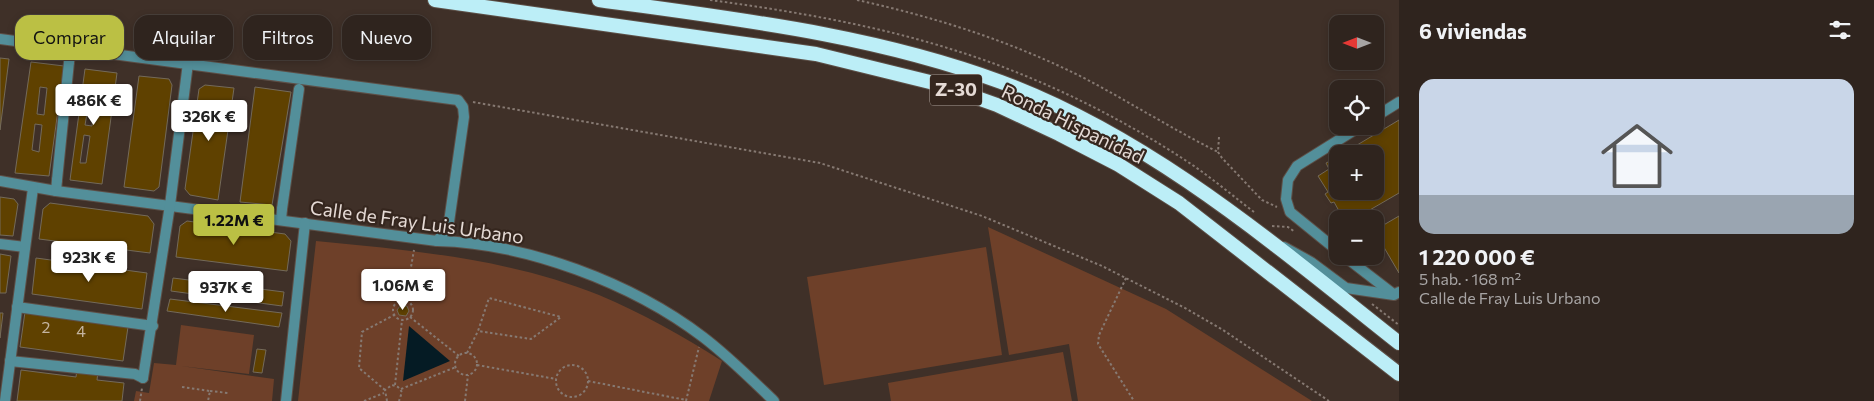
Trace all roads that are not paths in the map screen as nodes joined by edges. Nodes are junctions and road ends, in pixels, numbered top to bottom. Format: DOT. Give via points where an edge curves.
graph roads {
  1 [pos="435,0"];
  2 [pos="599,0"];
  3 [pos="0,39"];
  4 [pos="15,41"];
  5 [pos="124,55"];
  6 [pos="69,60"];
  7 [pos="188,63"];
  8 [pos="301,78"];
  9 [pos="1399,102"];
  10 [pos="1384,111"];
  11 [pos="1347,135"];
  12 [pos="0,182"];
  13 [pos="33,188"];
  14 [pos="56,191"];
  15 [pos="170,205"];
  16 [pos="282,215"];
  17 [pos="449,222"];
  18 [pos="305,223"];
  19 [pos="437,241"];
  20 [pos="1270,241"];
  21 [pos="461,242"];
  22 [pos="0,244"];
  23 [pos="1329,244"];
  24 [pos="25,247"];
  25 [pos="1356,265"];
  26 [pos="1397,295"];
  27 [pos="17,307"];
  28 [pos="152,326"];
  29 [pos="1399,344"];
  30 [pos="10,361"];
  31 [pos="1399,374"];
  32 [pos="5,401"];
  33 [pos="286,401"];
  34 [pos="774,401"];
  1 -- 31 [label="highway, Ronda Hispanidad / Z-30" via="816,54 938,84 997,105 1119,165 1179,202"];
  2 -- 20 [label="highway, Ronda Hispanidad / Z-30" via="824,33 943,62 1003,83 1130,145 1189,182"];
  3 -- 4 [label="street"];
  5 -- 7 [label="street"];
  6 -- 14 [label="street"];
  7 -- 8 [label="street"];
  7 -- 15 [label="street"];
  8 -- 16 [label="street"];
  8 -- 17 [label="street" via="458,100 464,117"];
  9 -- 10 [label="street"];
  11 -- 23 [label="street" via="1294,169 1286,189 1287,208"];
  12 -- 13 [label="street, Calle de Fray Luis Urbano"];
  13 -- 14 [label="street, Calle de Fray Luis Urbano"];
  13 -- 24 [label="street"];
  14 -- 15 [label="street, Calle de Fray Luis Urbano"];
  15 -- 16 [label="street, Calle de Fray Luis Urbano"];
  15 -- 28 [label="street"];
  16 -- 18 [label="street, Calle de Fray Luis Urbano"];
  17 -- 19 [label="street"];
  17 -- 21 [label="street"];
  18 -- 19 [label="street, Calle de Fray Luis Urbano"];
  18 -- 33 [label="street"];
  19 -- 21 [label="street, Calle de Fray Luis Urbano"];
  20 -- 26 [label="street, Ronda Hispanidad" via="1304,257 1346,288"];
  20 -- 29 [label="highway, Ronda Hispanidad / Z-30"];
  21 -- 34 [label="street, Calle de Fray Luis Urbano" via="529,255 569,268 644,301 702,336"];
  22 -- 24 [label="street"];
  24 -- 27 [label="street"];
  25 -- 26 [label="street"];
  27 -- 28 [label="street"];
  27 -- 30 [label="street"];
  28 -- 30 [label="street" via="143,378 135,374"];
  30 -- 32 [label="street"];
}
